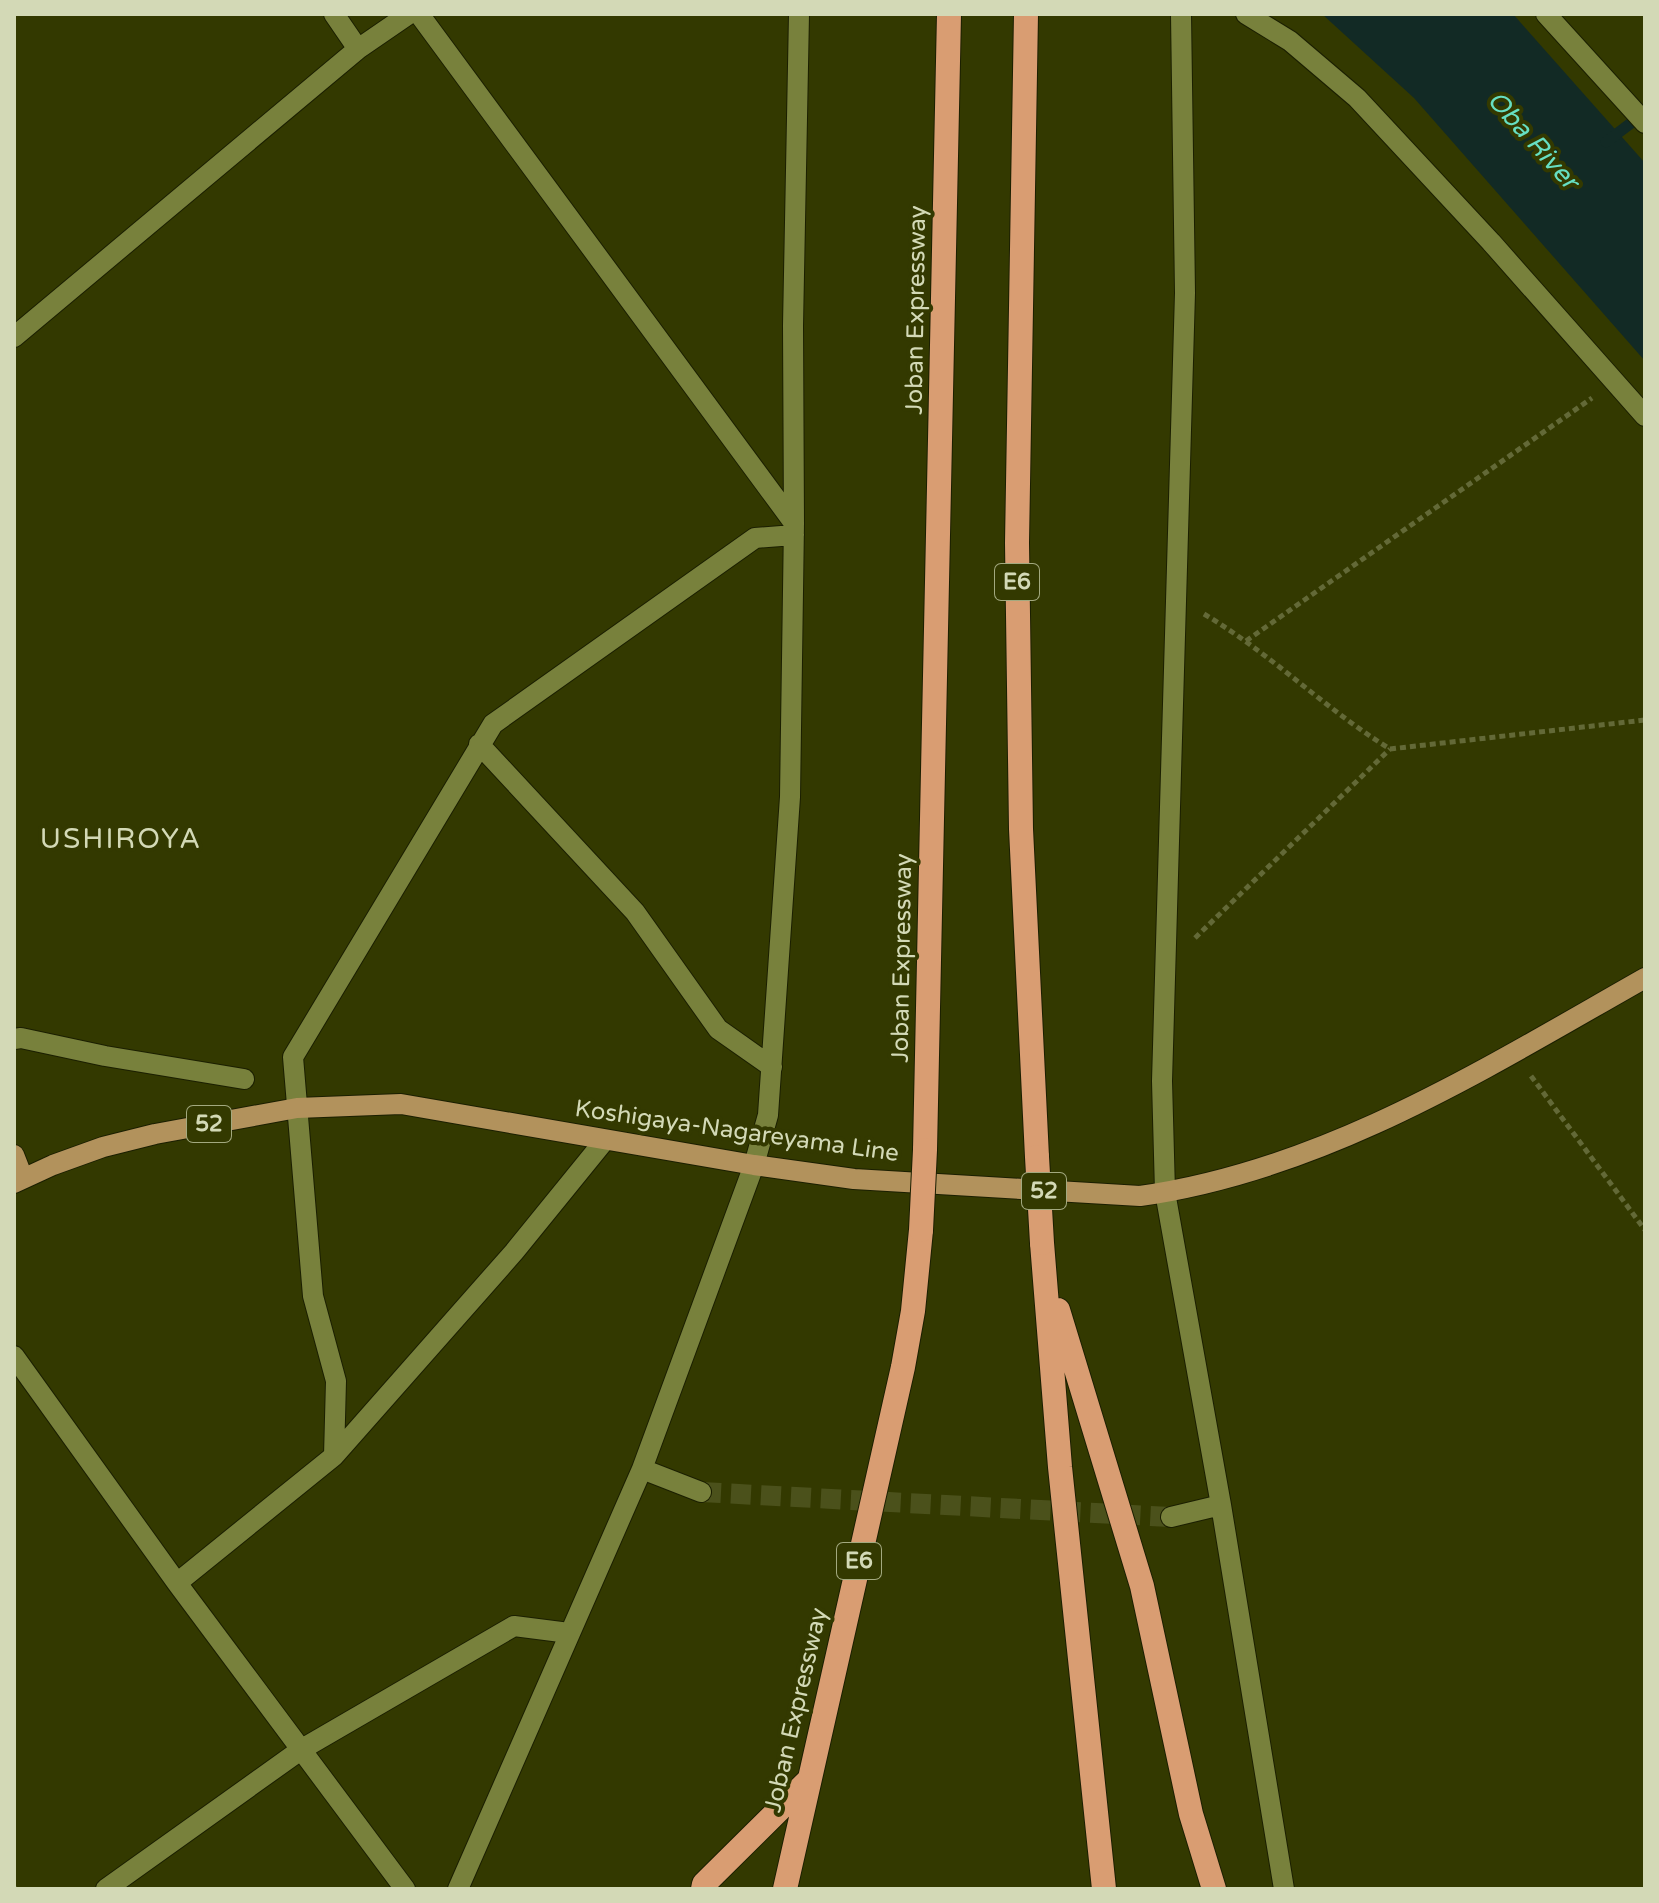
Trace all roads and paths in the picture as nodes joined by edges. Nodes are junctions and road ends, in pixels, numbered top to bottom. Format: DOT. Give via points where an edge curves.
graph roads {
  1 [pos="334,14"];
  2 [pos="409,14"];
  3 [pos="419,14"];
  4 [pos="799,14"];
  5 [pos="949,14"];
  6 [pos="1026,14"];
  7 [pos="1181,14"];
  8 [pos="1246,14"];
  9 [pos="1546,14"];
  10 [pos="358,49"];
  11 [pos="1645,123"];
  12 [pos="14,337"];
  13 [pos="1613,382"];
  14 [pos="1645,416"];
  15 [pos="794,529"];
  16 [pos="1174,604"];
  17 [pos="1246,641"];
  18 [pos="1645,720"];
  19 [pos="479,744"];
  20 [pos="1390,749"];
  21 [pos="1166,941"];
  22 [pos="1645,978"];
  23 [pos="14,1039"];
  24 [pos="1514,1053"];
  25 [pos="772,1067"];
  26 [pos="244,1079"];
  27 [pos="297,1108"];
  28 [pos="605,1140"];
  29 [pos="14,1155"];
  30 [pos="754,1165"];
  31 [pos="19,1180"];
  32 [pos="1165,1192"];
  33 [pos="1645,1230"];
  34 [pos="1043,1254"];
  35 [pos="14,1356"];
  36 [pos="334,1456"];
  37 [pos="642,1469"];
  38 [pos="701,1492"];
  39 [pos="1221,1505"];
  40 [pos="1171,1517"];
  41 [pos="177,1583"];
  42 [pos="569,1633"];
  43 [pos="302,1749"];
  44 [pos="809,1780"];
  45 [pos="106,1889"];
  46 [pos="405,1889"];
  47 [pos="458,1889"];
  48 [pos="703,1889"];
  49 [pos="785,1889"];
  50 [pos="1104,1889"];
  51 [pos="1214,1889"];
  52 [pos="1284,1889"];
  1 -- 10 [label="street"];
  2 -- 10 [label="street"];
  3 -- 15 [label="street"];
  4 -- 15 [label="street"];
  5 -- 44 [label="highway, Joban Expressway / E6, bridge" via="921,1230 903,1367"];
  6 -- 34 [label="highway, E6, bridge" via="1017,543 1021,829"];
  7 -- 16 [label="street" via="1185,293"];
  8 -- 13 [label="street" via="1290,41 1357,98"];
  9 -- 11 [label="street"];
  10 -- 12 [label="street"];
  13 -- 14 [label="street"];
  13 -- 17 [label="path"];
  15 -- 19 [label="street" via="755,538 493,724"];
  15 -- 25 [label="street" via="790,797"];
  16 -- 17 [label="path" via="1205,614"];
  16 -- 21 [label="street"];
  17 -- 20 [label="path"];
  18 -- 20 [label="path"];
  19 -- 25 [label="street" via="635,912 718,1029"];
  19 -- 27 [label="street" via="293,1057"];
  20 -- 21 [label="path" via="1195,938"];
  21 -- 32 [label="street"];
  22 -- 24 [label="main road, Koshigaya-Nagareyama Line / 52"];
  23 -- 26 [label="street"];
  24 -- 32 [label="main road, Koshigaya-Nagareyama Line / 52" via="1372,1126 1292,1159"];
  24 -- 33 [label="path"];
  25 -- 30 [label="street" via="768,1115"];
  27 -- 28 [label="main road, Koshigaya-Nagareyama Line / 52" via="401,1104"];
  27 -- 31 [label="main road, Koshigaya-Nagareyama Line / 52" via="103,1147"];
  27 -- 36 [label="street" via="313,1296 336,1381"];
  28 -- 30 [label="main road, Koshigaya-Nagareyama Line / 52"];
  28 -- 36 [label="street"];
  29 -- 31 [label="main road, Koshigaya-Nagareyama Line / 52"];
  30 -- 32 [label="main road, Koshigaya-Nagareyama Line / 52" via="854,1179 1106,1195"];
  30 -- 37 [label="street"];
  32 -- 39 [label="street"];
  34 -- 50 [label="highway, E6"];
  34 -- 51 [label="highway" via="1142,1586 1191,1814"];
  35 -- 41 [label="street"];
  36 -- 41 [label="street"];
  37 -- 38 [label="street"];
  37 -- 42 [label="street"];
  39 -- 40 [label="street"];
  39 -- 52 [label="street"];
  41 -- 43 [label="street"];
  42 -- 43 [label="street" via="514,1626"];
  42 -- 47 [label="street"];
  43 -- 45 [label="street"];
  43 -- 46 [label="street"];
  44 -- 48 [label="highway"];
  44 -- 49 [label="highway, Joban Expressway / E6"];
}
